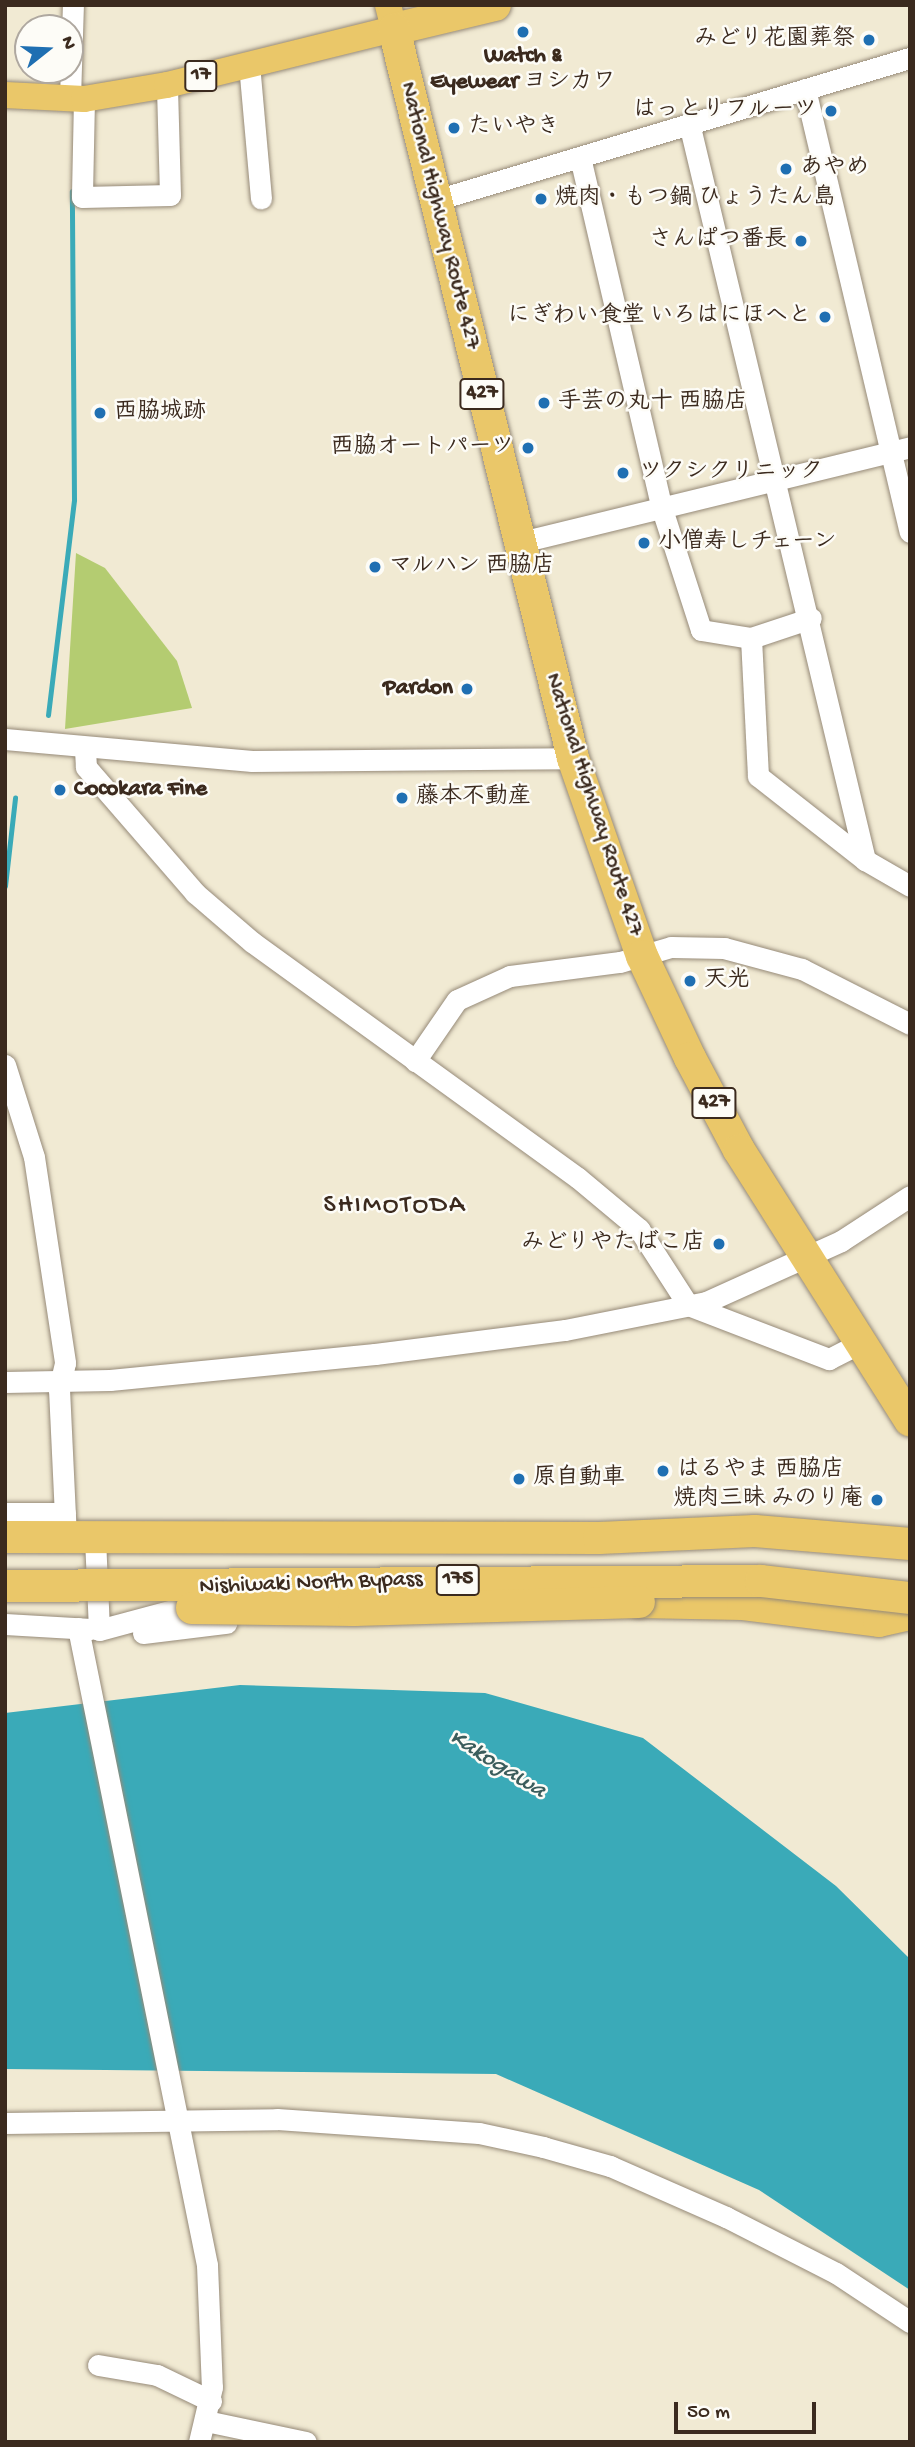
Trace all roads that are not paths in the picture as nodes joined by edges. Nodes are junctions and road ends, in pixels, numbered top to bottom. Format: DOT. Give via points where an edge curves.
graph roads {
  1 [pos="73,5"];
  2 [pos="495,5"];
  3 [pos="391,17"];
  4 [pos="910,58"];
  5 [pos="249,64"];
  6 [pos="167,85"];
  7 [pos="805,89"];
  8 [pos="5,95"];
  9 [pos="77,98"];
  10 [pos="689,123"];
  11 [pos="580,157"];
  12 [pos="261,198"];
  13 [pos="436,200"];
  14 [pos="900,449"];
  15 [pos="775,479"];
  16 [pos="661,506"];
  17 [pos="910,532"];
  18 [pos="517,543"];
  19 [pos="811,618"];
  20 [pos="751,638"];
  21 [pos="5,739"];
  22 [pos="85,749"];
  23 [pos="573,758"];
  24 [pos="865,860"];
  25 [pos="910,886"];
  26 [pos="642,956"];
  27 [pos="910,1024"];
  28 [pos="415,1061"];
  29 [pos="5,1065"];
  30 [pos="910,1196"];
  31 [pos="806,1258"];
  32 [pos="688,1306"];
  33 [pos="862,1342"];
  34 [pos="5,1382"];
  35 [pos="63,1382"];
  36 [pos="910,1420"];
  37 [pos="5,1513"];
  38 [pos="75,1529"];
  39 [pos="5,1537"];
  40 [pos="910,1544"];
  41 [pos="5,1586"];
  42 [pos="910,1598"];
  43 [pos="5,1603"];
  44 [pos="791,1609"];
  45 [pos="910,1614"];
  46 [pos="689,1617"];
  47 [pos="5,1624"];
  48 [pos="88,1629"];
  49 [pos="180,2120"];
  50 [pos="5,2123"];
  51 [pos="910,2322"];
  52 [pos="98,2365"];
  53 [pos="209,2411"];
  54 [pos="199,2442"];
  55 [pos="306,2442"];
  1 -- 9 [label="street"];
  2 -- 3 [label="highway"];
  3 -- 5 [label="main road, 17"];
  3 -- 13 [label="highway, National Highway Route 427 / 427"];
  4 -- 7 [label="street"];
  5 -- 6 [label="main road, 17"];
  5 -- 12 [label="street"];
  6 -- 9 [label="main road, 17"];
  6 -- 9 [label="street" via="170,195 82,197"];
  7 -- 10 [label="street"];
  7 -- 14 [label="street"];
  8 -- 9 [label="main road, 17"];
  10 -- 11 [label="street"];
  10 -- 15 [label="street"];
  11 -- 13 [label="street"];
  11 -- 16 [label="street"];
  13 -- 18 [label="highway, National Highway Route 427 / 427"];
  14 -- 15 [label="street"];
  14 -- 17 [label="street"];
  15 -- 16 [label="street"];
  15 -- 19 [label="street"];
  16 -- 18 [label="street"];
  16 -- 20 [label="street" via="701,630"];
  18 -- 23 [label="highway, National Highway Route 427 / 427"];
  19 -- 20 [label="street"];
  19 -- 24 [label="street"];
  20 -- 24 [label="street" via="758,776"];
  21 -- 22 [label="street"];
  22 -- 23 [label="street" via="318,762"];
  22 -- 28 [label="street" via="86,767 195,893"];
  23 -- 26 [label="highway, National Highway Route 427 / 427"];
  24 -- 25 [label="street"];
  26 -- 27 [label="street" via="671,947 765,957"];
  26 -- 28 [label="street" via="510,976 457,1000"];
  26 -- 31 [label="highway, National Highway Route 427 / 427" via="739,1150"];
  28 -- 32 [label="street" via="523,1135 639,1229"];
  29 -- 35 [label="street" via="34,1157"];
  30 -- 31 [label="street"];
  31 -- 32 [label="street" via="754,1285"];
  31 -- 33 [label="highway, National Highway Route 427 / 427"];
  32 -- 33 [label="street" via="829,1359"];
  32 -- 35 [label="street" via="374,1354"];
  33 -- 36 [label="highway, National Highway Route 427 / 427"];
  34 -- 35 [label="street"];
  35 -- 38 [label="street"];
  37 -- 38 [label="street"];
  38 -- 39 [label="highway, 175"];
  38 -- 40 [label="highway, 175" via="599,1538 755,1531"];
  38 -- 48 [label="street"];
  41 -- 42 [label="highway, Nishiwaki North Bypass / 175, bridge" via="761,1581"];
  43 -- 44 [label="highway, 175, bridge" via="354,1610 639,1602"];
  44 -- 45 [label="highway, 175" via="879,1621"];
  44 -- 48 [label="street" via="705,1587 622,1584 212,1601"];
  46 -- 48 [label="street" via="204,1623 138,1634"];
  47 -- 48 [label="street"];
  48 -- 49 [label="street" via="84,1649"];
  49 -- 50 [label="street"];
  49 -- 51 [label="street" via="479,2133 543,2147 610,2166 726,2217 836,2273"];
  49 -- 53 [label="street" via="207,2265"];
  52 -- 53 [label="street" via="157,2375"];
  53 -- 54 [label="street"];
  53 -- 55 [label="street"];
}
